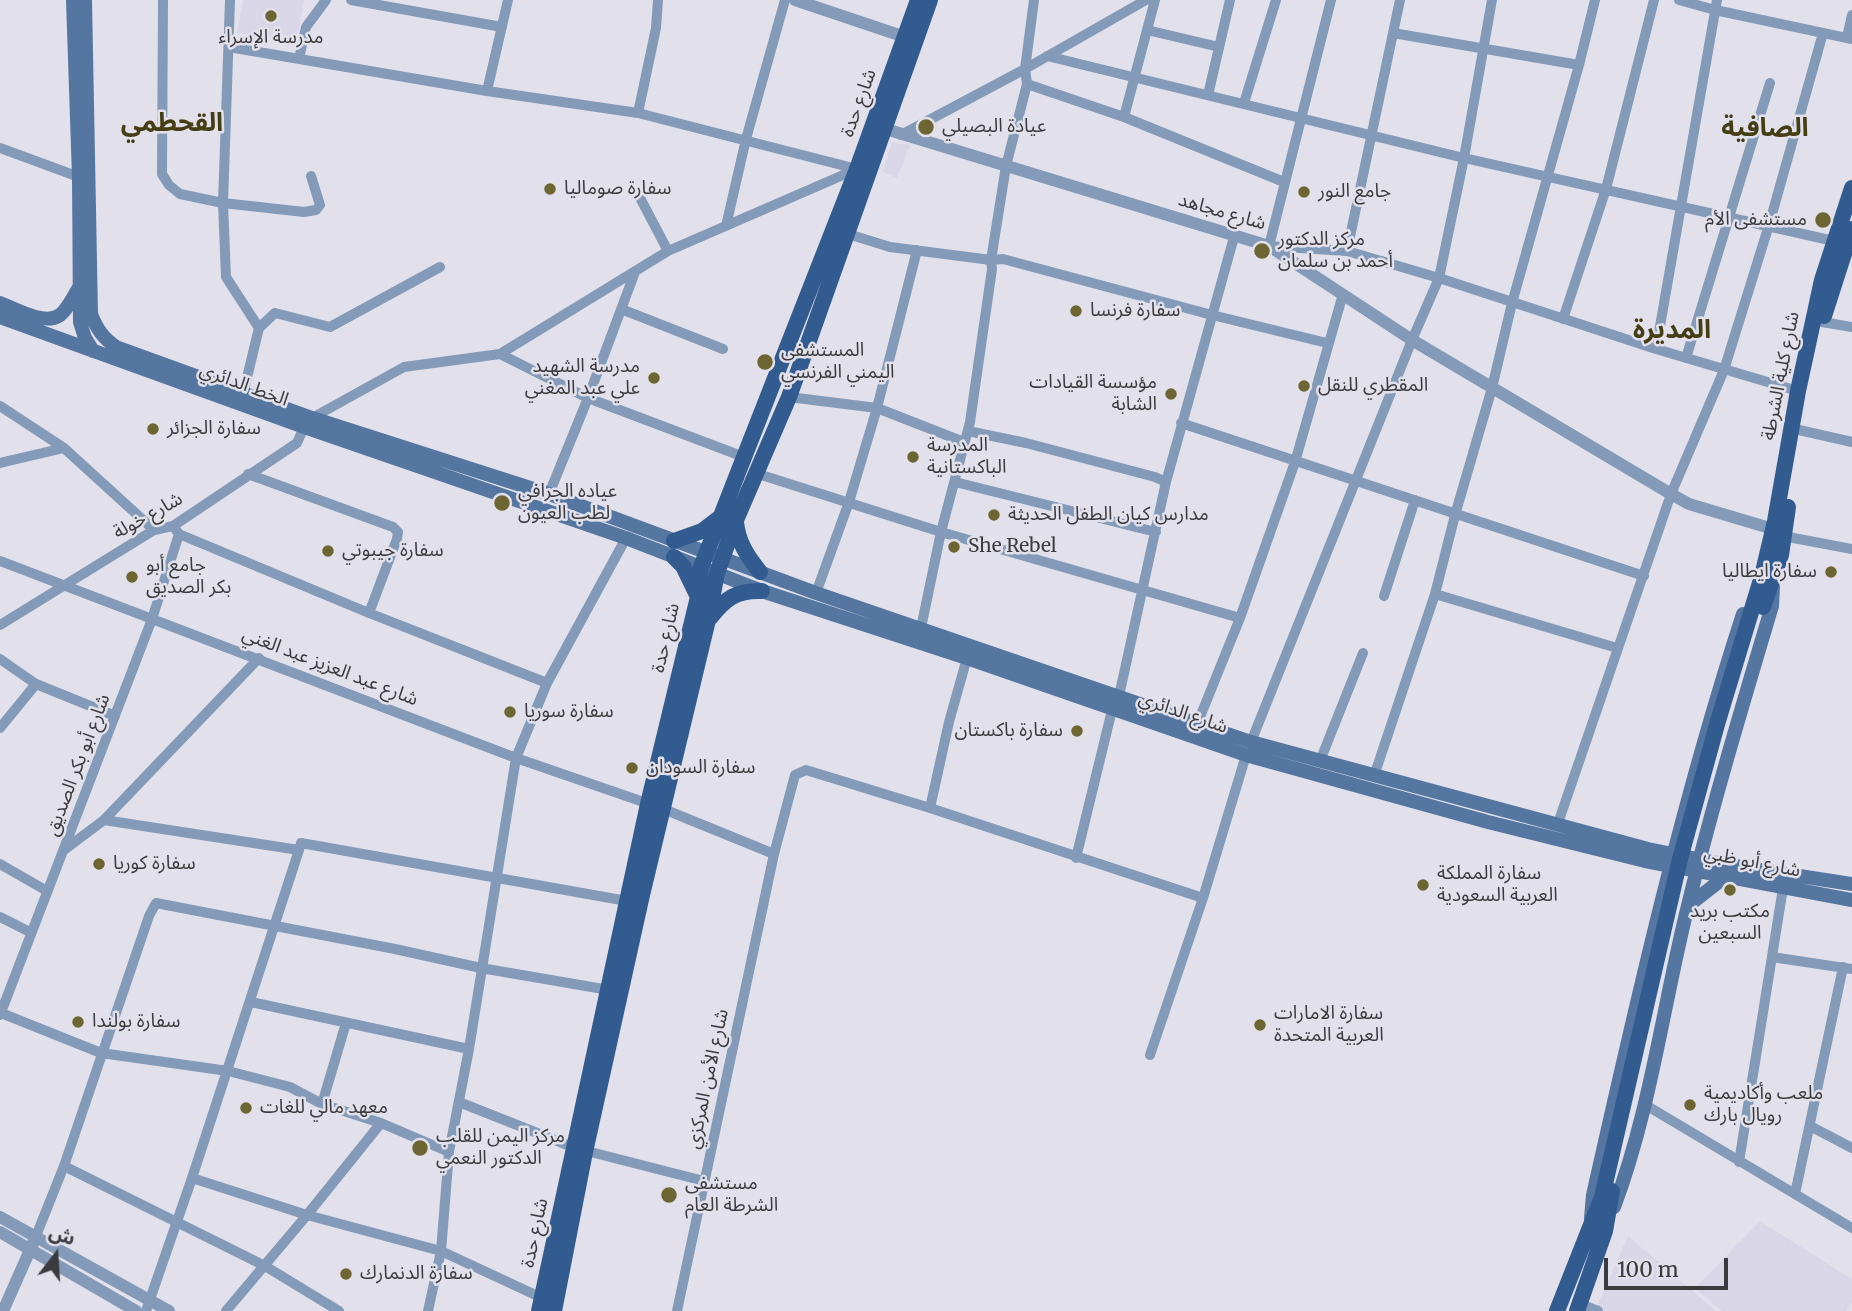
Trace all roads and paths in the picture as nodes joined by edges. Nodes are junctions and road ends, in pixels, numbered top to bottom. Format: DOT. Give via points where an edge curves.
graph roads {
  1 [pos="73,0"];
  2 [pos="85,0"];
  3 [pos="163,0"];
  4 [pos="230,0"];
  5 [pos="327,0"];
  6 [pos="351,0"];
  7 [pos="508,0"];
  8 [pos="658,0"];
  9 [pos="785,0"];
  10 [pos="794,0"];
  11 [pos="918,0"];
  12 [pos="930,0"];
  13 [pos="1034,0"];
  14 [pos="1146,0"];
  15 [pos="1155,0"];
  16 [pos="1230,0"];
  17 [pos="1276,0"];
  18 [pos="1331,0"];
  19 [pos="1400,0"];
  20 [pos="1492,0"];
  21 [pos="1595,0"];
  22 [pos="1654,0"];
  23 [pos="1679,0"];
  24 [pos="1716,5"];
  25 [pos="1852,15"];
  26 [pos="502,27"];
  27 [pos="1147,30"];
  28 [pos="1393,33"];
  29 [pos="1823,33"];
  30 [pos="905,37"];
  31 [pos="1849,38"];
  32 [pos="229,47"];
  33 [pos="1219,47"];
  34 [pos="1485,49"];
  35 [pos="1048,56"];
  36 [pos="299,59"];
  37 [pos="1580,65"];
  38 [pos="1024,69"];
  39 [pos="1134,77"];
  40 [pos="1770,83"];
  41 [pos="1027,84"];
  42 [pos="487,91"];
  43 [pos="1208,95"];
  44 [pos="1244,103"];
  45 [pos="82,111"];
  46 [pos="638,113"];
  47 [pos="1124,117"];
  48 [pos="1303,118"];
  49 [pos="886,130"];
  50 [pos="1372,135"];
  51 [pos="746,139"];
  52 [pos="0,148"];
  53 [pos="1464,158"];
  54 [pos="1006,166"];
  55 [pos="857,169"];
  56 [pos="311,176"];
  57 [pos="1549,176"];
  58 [pos="79,177"];
  59 [pos="1284,182"];
  60 [pos="1852,188"];
  61 [pos="1606,189"];
  62 [pos="638,194"];
  63 [pos="223,203"];
  64 [pos="1682,207"];
  65 [pos="1729,217"];
  66 [pos="1769,225"];
  67 [pos="726,226"];
  68 [pos="1852,229"];
  69 [pos="848,234"];
  70 [pos="1234,237"];
  71 [pos="1834,241"];
  72 [pos="1269,246"];
  73 [pos="917,250"];
  74 [pos="668,251"];
  75 [pos="1347,251"];
  76 [pos="991,261"];
  77 [pos="440,267"];
  78 [pos="635,272"];
  79 [pos="1439,278"];
  80 [pos="80,286"];
  81 [pos="1343,294"];
  82 [pos="0,303"];
  83 [pos="1512,303"];
  84 [pos="621,309"];
  85 [pos="1212,315"];
  86 [pos="0,317"];
  87 [pos="1563,318"];
  88 [pos="1822,322"];
  89 [pos="1852,327"];
  90 [pos="259,328"];
  91 [pos="1412,340"];
  92 [pos="1327,343"];
  93 [pos="723,349"];
  94 [pos="1656,349"];
  95 [pos="93,351"];
  96 [pos="500,354"];
  97 [pos="1686,358"];
  98 [pos="1724,370"];
  99 [pos="1492,388"];
  100 [pos="1797,391"];
  101 [pos="789,397"];
  102 [pos="588,398"];
  103 [pos="242,399"];
  104 [pos="0,406"];
  105 [pos="877,408"];
  106 [pos="308,423"];
  107 [pos="1181,423"];
  108 [pos="1798,430"];
  109 [pos="966,436"];
  110 [pos="1852,442"];
  111 [pos="64,447"];
  112 [pos="744,457"];
  113 [pos="1295,461"];
  114 [pos="0,463"];
  115 [pos="755,473"];
  116 [pos="248,474"];
  117 [pos="1354,481"];
  118 [pos="955,482"];
  119 [pos="1166,482"];
  120 [pos="549,494"];
  121 [pos="1671,494"];
  122 [pos="1415,500"];
  123 [pos="849,502"];
  124 [pos="1455,515"];
  125 [pos="728,518"];
  126 [pos="1779,529"];
  127 [pos="154,530"];
  128 [pos="176,530"];
  129 [pos="941,532"];
  130 [pos="1156,532"];
  131 [pos="626,538"];
  132 [pos="674,541"];
  133 [pos="1852,544"];
  134 [pos="1852,550"];
  135 [pos="674,557"];
  136 [pos="1,563"];
  137 [pos="712,563"];
  138 [pos="760,572"];
  139 [pos="1644,576"];
  140 [pos="1768,577"];
  141 [pos="64,586"];
  142 [pos="1144,590"];
  143 [pos="762,591"];
  144 [pos="816,593"];
  145 [pos="1434,594"];
  146 [pos="1384,596"];
  147 [pos="698,597"];
  148 [pos="369,613"];
  149 [pos="1240,618"];
  150 [pos="152,619"];
  151 [pos="708,620"];
  152 [pos="0,625"];
  153 [pos="921,628"];
  154 [pos="1617,648"];
  155 [pos="1363,653"];
  156 [pos="259,658"];
  157 [pos="967,658"];
  158 [pos="0,659"];
  159 [pos="547,683"];
  160 [pos="36,684"];
  161 [pos="1119,696"];
  162 [pos="1112,710"];
  163 [pos="115,716"];
  164 [pos="1198,722"];
  165 [pos="0,728"];
  166 [pos="1248,748"];
  167 [pos="516,758"];
  168 [pos="1320,761"];
  169 [pos="1374,776"];
  170 [pos="1687,795"];
  171 [pos="1714,801"];
  172 [pos="1479,804"];
  173 [pos="655,806"];
  174 [pos="930,808"];
  175 [pos="1495,808"];
  176 [pos="1472,818"];
  177 [pos="104,820"];
  178 [pos="1488,822"];
  179 [pos="1557,826"];
  180 [pos="1707,831"];
  181 [pos="1677,834"];
  182 [pos="64,850"];
  183 [pos="299,850"];
  184 [pos="774,854"];
  185 [pos="1647,855"];
  186 [pos="1076,858"];
  187 [pos="1671,860"];
  188 [pos="0,864"];
  189 [pos="1698,865"];
  190 [pos="1724,870"];
  191 [pos="495,876"];
  192 [pos="1665,881"];
  193 [pos="1852,884"];
  194 [pos="1783,888"];
  195 [pos="47,891"];
  196 [pos="1203,898"];
  197 [pos="1852,900"];
  198 [pos="627,901"];
  199 [pos="1686,912"];
  200 [pos="1657,913"];
  201 [pos="0,916"];
  202 [pos="275,928"];
  203 [pos="30,932"];
  204 [pos="1772,957"];
  205 [pos="481,968"];
  206 [pos="1847,968"];
  207 [pos="609,989"];
  208 [pos="251,1002"];
  209 [pos="1,1009"];
  210 [pos="346,1023"];
  211 [pos="469,1049"];
  212 [pos="101,1053"];
  213 [pos="1150,1055"];
  214 [pos="228,1071"];
  215 [pos="459,1102"];
  216 [pos="322,1104"];
  217 [pos="1644,1104"];
  218 [pos="381,1123"];
  219 [pos="1810,1126"];
  220 [pos="1852,1148"];
  221 [pos="580,1150"];
  222 [pos="449,1152"];
  223 [pos="1739,1162"];
  224 [pos="64,1166"];
  225 [pos="192,1178"];
  226 [pos="704,1181"];
  227 [pos="1794,1194"];
  228 [pos="1606,1196"];
  229 [pos="307,1215"];
  230 [pos="0,1217"];
  231 [pos="178,1221"];
  232 [pos="1852,1228"];
  233 [pos="1598,1230"];
  234 [pos="0,1232"];
  235 [pos="36,1236"];
  236 [pos="31,1249"];
  237 [pos="442,1251"];
  238 [pos="265,1266"];
  239 [pos="541,1305"];
  240 [pos="149,1306"];
  241 [pos="1579,1307"];
  242 [pos="2,1311"];
  243 [pos="136,1311"];
  244 [pos="169,1311"];
  245 [pos="226,1311"];
  246 [pos="339,1311"];
  247 [pos="428,1311"];
  248 [pos="554,1311"];
  249 [pos="677,1311"];
  250 [pos="1558,1311"];
  251 [pos="1598,1311"];
  1 -- 45 [label="main road, الخط الدائري"];
  2 -- 45 [label="main road, الخط الدائري"];
  3 -- 63 [label="street" via="162,174 180,194"];
  4 -- 32 [label="street"];
  5 -- 36 [label="street" via="306,27"];
  6 -- 26 [label="street"];
  7 -- 26 [label="street"];
  8 -- 46 [label="street"];
  9 -- 51 [label="street"];
  10 -- 30 [label="street"];
  11 -- 30 [label="main road, شارع حدة"];
  12 -- 49 [label="main road, شارع حدة"];
  13 -- 38 [label="street"];
  14 -- 35 [label="street"];
  15 -- 27 [label="street"];
  16 -- 33 [label="street"];
  17 -- 44 [label="street"];
  18 -- 48 [label="street"];
  19 -- 28 [label="street"];
  20 -- 34 [label="street"];
  21 -- 37 [label="street"];
  22 -- 61 [label="street"];
  23 -- 24 [label="street"];
  24 -- 29 [label="street"];
  24 -- 64 [label="street"];
  25 -- 31 [label="street"];
  26 -- 42 [label="street"];
  27 -- 33 [label="street"];
  27 -- 39 [label="street"];
  28 -- 34 [label="street"];
  28 -- 50 [label="street"];
  29 -- 31 [label="street"];
  29 -- 66 [label="street"];
  30 -- 49 [label="main road, شارع حدة"];
  32 -- 36 [label="street"];
  32 -- 63 [label="street"];
  33 -- 43 [label="street"];
  34 -- 37 [label="street"];
  34 -- 53 [label="street"];
  35 -- 38 [label="street"];
  35 -- 39 [label="street"];
  36 -- 42 [label="street"];
  37 -- 57 [label="street"];
  38 -- 41 [label="street"];
  38 -- 49 [label="street"];
  39 -- 43 [label="street"];
  39 -- 47 [label="street"];
  40 -- 65 [label="street"];
  41 -- 47 [label="street"];
  41 -- 54 [label="street"];
  42 -- 46 [label="street"];
  43 -- 44 [label="street"];
  44 -- 48 [label="street"];
  45 -- 58 [label="main road, الخط الدائري"];
  45 -- 103 [label="main road, الخط الدائري" via="91,314 96,328 116,347"];
  46 -- 51 [label="street"];
  47 -- 59 [label="street"];
  48 -- 50 [label="street"];
  48 -- 59 [label="street"];
  49 -- 54 [label="street, شارع مجاهد"];
  49 -- 55 [label="main road, شارع حدة"];
  49 -- 69 [label="main road, شارع حدة"];
  50 -- 53 [label="street"];
  50 -- 75 [label="street"];
  51 -- 55 [label="street"];
  51 -- 67 [label="street"];
  52 -- 58 [label="street"];
  53 -- 57 [label="street"];
  53 -- 79 [label="street"];
  54 -- 70 [label="street, شارع مجاهد"];
  54 -- 76 [label="street"];
  55 -- 67 [label="street"];
  55 -- 112 [label="main road, شارع حدة"];
  56 -- 63 [label="street" via="320,205 313,212"];
  57 -- 61 [label="street"];
  57 -- 83 [label="street"];
  58 -- 80 [label="main road, الخط الدائري"];
  59 -- 72 [label="street"];
  60 -- 71 [label="main road, شارع كلية الشرطة"];
  61 -- 64 [label="street"];
  61 -- 87 [label="street"];
  62 -- 74 [label="street"];
  63 -- 90 [label="street" via="226,277"];
  64 -- 65 [label="street"];
  64 -- 94 [label="street"];
  65 -- 66 [label="street"];
  65 -- 97 [label="street"];
  66 -- 71 [label="street"];
  66 -- 98 [label="street"];
  67 -- 74 [label="street"];
  68 -- 88 [label="main road, شارع كلية الشرطة"];
  69 -- 73 [label="street"];
  69 -- 101 [label="main road, شارع حدة"];
  70 -- 72 [label="street, شارع مجاهد"];
  70 -- 85 [label="street"];
  71 -- 100 [label="main road, شارع كلية الشرطة"];
  72 -- 75 [label="street"];
  72 -- 81 [label="street, شارع مجاهد"];
  73 -- 76 [label="street"];
  73 -- 105 [label="street"];
  74 -- 78 [label="street"];
  75 -- 79 [label="street"];
  76 -- 85 [label="street" via="1003,258"];
  76 -- 109 [label="street"];
  77 -- 90 [label="street" via="330,327 275,313"];
  78 -- 84 [label="street"];
  78 -- 96 [label="street"];
  79 -- 83 [label="street"];
  79 -- 91 [label="street"];
  80 -- 82 [label="main road" via="62,314 52,319"];
  80 -- 95 [label="main road, الخط الدائري" via="80,322"];
  81 -- 91 [label="street, شارع مجاهد"];
  81 -- 92 [label="street"];
  83 -- 87 [label="street"];
  83 -- 99 [label="street"];
  84 -- 93 [label="street"];
  84 -- 102 [label="street"];
  85 -- 92 [label="street"];
  85 -- 107 [label="street"];
  86 -- 95 [label="main road"];
  87 -- 94 [label="street"];
  88 -- 89 [label="street"];
  88 -- 108 [label="main road, شارع كلية الشرطة"];
  90 -- 103 [label="street"];
  91 -- 99 [label="street, شارع مجاهد"];
  91 -- 117 [label="street"];
  92 -- 113 [label="street"];
  94 -- 97 [label="street"];
  95 -- 103 [label="main road, الخط الدائري"];
  96 -- 102 [label="street"];
  96 -- 106 [label="street" via="404,367"];
  97 -- 98 [label="street"];
  98 -- 100 [label="street"];
  98 -- 121 [label="street"];
  99 -- 121 [label="street, شارع مجاهد"];
  99 -- 124 [label="street"];
  100 -- 126 [label="main road, شارع كلية الشرطة"];
  101 -- 105 [label="street"];
  101 -- 115 [label="main road, شارع حدة"];
  102 -- 112 [label="street"];
  102 -- 120 [label="street"];
  103 -- 106 [label="main road, الخط الدائري"];
  104 -- 111 [label="street"];
  105 -- 109 [label="street"];
  105 -- 123 [label="street"];
  106 -- 116 [label="street, شارع خولة" via="297,443"];
  106 -- 120 [label="main road, الخط الدائري"];
  106 -- 131 [label="main road, الخط الدائري"];
  107 -- 113 [label="street"];
  107 -- 119 [label="street"];
  108 -- 110 [label="street"];
  108 -- 126 [label="main road, شارع كلية الشرطة"];
  109 -- 118 [label="street"];
  109 -- 119 [label="street" via="1026,443"];
  111 -- 114 [label="street"];
  111 -- 127 [label="street"];
  112 -- 125 [label="main road, شارع حدة"];
  113 -- 117 [label="street"];
  113 -- 149 [label="street"];
  115 -- 123 [label="street"];
  115 -- 125 [label="main road, شارع حدة"];
  116 -- 128 [label="street, شارع خولة"];
  116 -- 148 [label="street" via="393,527 397,539"];
  117 -- 122 [label="street"];
  117 -- 166 [label="street"];
  118 -- 129 [label="street"];
  118 -- 130 [label="street"];
  119 -- 130 [label="street"];
  120 -- 132 [label="main road, الخط الدائري"];
  121 -- 126 [label="street, شارع مجاهد"];
  121 -- 139 [label="street"];
  122 -- 124 [label="street"];
  122 -- 146 [label="street"];
  123 -- 129 [label="street"];
  123 -- 144 [label="street"];
  124 -- 139 [label="street"];
  124 -- 145 [label="street"];
  125 -- 132 [label="main road"];
  125 -- 137 [label="main road, شارع حدة"];
  125 -- 138 [label="main road"];
  126 -- 133 [label="street"];
  126 -- 134 [label="street"];
  126 -- 140 [label="main road, شارع كلية الشرطة"];
  127 -- 128 [label="street, شارع خولة"];
  127 -- 141 [label="street, شارع خولة"];
  128 -- 148 [label="street"];
  128 -- 150 [label="street, شارع أبو بكر الصديق"];
  129 -- 142 [label="street"];
  129 -- 153 [label="street"];
  130 -- 142 [label="street"];
  131 -- 135 [label="main road, الخط الدائري"];
  131 -- 159 [label="street"];
  132 -- 137 [label="main road, الخط الدائري"];
  135 -- 137 [label="main road, الخط الدائري"];
  135 -- 147 [label="main road"];
  136 -- 141 [label="street, شارع عبد العزيز عبد الغني"];
  137 -- 138 [label="main road, شارع الدائري"];
  137 -- 143 [label="main road, شارع الدائري"];
  137 -- 147 [label="main road, شارع حدة"];
  137 -- 151 [label="main road, شارع حدة"];
  138 -- 144 [label="main road, شارع الدائري"];
  139 -- 154 [label="street"];
  140 -- 170 [label="main road" via="1748,597"];
  140 -- 171 [label="main road" via="1772,606"];
  140 -- 228 [label="main road, شارع كلية الشرطة" via="1765,603 1727,723"];
  140 -- 228 [label="main road" via="1718,721 1680,859"];
  141 -- 150 [label="street, شارع عبد العزيز عبد الغني"];
  141 -- 152 [label="street, شارع خولة"];
  142 -- 149 [label="street"];
  142 -- 161 [label="street"];
  143 -- 151 [label="main road" via="749,590 726,599"];
  143 -- 157 [label="main road, شارع الدائري"];
  144 -- 153 [label="main road, شارع الدائري"];
  145 -- 154 [label="street"];
  145 -- 169 [label="street"];
  147 -- 173 [label="main road, شارع حدة"];
  148 -- 159 [label="street"];
  149 -- 164 [label="street"];
  150 -- 156 [label="street, شارع عبد العزيز عبد الغني"];
  150 -- 163 [label="street, شارع أبو بكر الصديق"];
  151 -- 173 [label="main road, شارع حدة"];
  153 -- 161 [label="main road, شارع الدائري"];
  154 -- 179 [label="street"];
  155 -- 168 [label="street"];
  156 -- 167 [label="street, شارع عبد العزيز عبد الغني"];
  156 -- 177 [label="street"];
  157 -- 162 [label="main road, شارع الدائري"];
  157 -- 174 [label="street"];
  158 -- 160 [label="street"];
  159 -- 167 [label="street"];
  160 -- 163 [label="street"];
  160 -- 165 [label="street"];
  161 -- 164 [label="main road, شارع الدائري"];
  162 -- 166 [label="main road, شارع الدائري"];
  162 -- 186 [label="street"];
  163 -- 182 [label="street, شارع أبو بكر الصديق"];
  164 -- 166 [label="main road, شارع الدائري"];
  166 -- 168 [label="main road, شارع الدائري"];
  166 -- 176 [label="main road, شارع الدائري"];
  166 -- 196 [label="street"];
  167 -- 173 [label="street, شارع عبد العزيز عبد الغني"];
  167 -- 191 [label="street"];
  168 -- 169 [label="main road, شارع الدائري"];
  169 -- 172 [label="main road, شارع الدائري"];
  170 -- 171 [label="main road" via="1689,805 1701,810"];
  170 -- 181 [label="main road"];
  171 -- 180 [label="main road"];
  172 -- 175 [label="main road, شارع الدائري"];
  172 -- 176 [label="main road" via="1480,815"];
  173 -- 184 [label="street, شارع عبد العزيز عبد الغني"];
  173 -- 198 [label="main road, شارع حدة"];
  173 -- 221 [label="main road, شارع حدة"];
  174 -- 184 [label="street, شارع الأمن المركزي" via="806,770 795,775"];
  174 -- 186 [label="street"];
  175 -- 178 [label="main road" via="1485,814"];
  175 -- 179 [label="main road, شارع الدائري"];
  176 -- 178 [label="main road, شارع الدائري"];
  177 -- 182 [label="street"];
  177 -- 183 [label="street"];
  178 -- 185 [label="main road, شارع الدائري"];
  179 -- 185 [label="main road, شارع الدائري"];
  180 -- 189 [label="main road"];
  180 -- 190 [label="main road"];
  181 -- 185 [label="main road" via="1669,845"];
  181 -- 187 [label="main road"];
  182 -- 195 [label="street, شارع أبو بكر الصديق"];
  183 -- 191 [label="street" via="301,843"];
  183 -- 202 [label="street"];
  184 -- 226 [label="street, شارع الأمن المركزي"];
  185 -- 187 [label="main road, شارع أبو ظبي"];
  185 -- 192 [label="main road"];
  186 -- 196 [label="street"];
  187 -- 189 [label="main road, شارع أبو ظبي"];
  187 -- 192 [label="main road"];
  188 -- 195 [label="street"];
  189 -- 190 [label="main road, شارع أبو ظبي"];
  189 -- 199 [label="main road"];
  190 -- 193 [label="main road"];
  190 -- 194 [label="main road, شارع أبو ظبي"];
  190 -- 199 [label="main road"];
  191 -- 198 [label="street"];
  191 -- 205 [label="street"];
  192 -- 200 [label="main road"];
  194 -- 197 [label="main road, شارع أبو ظبي"];
  194 -- 204 [label="street"];
  195 -- 203 [label="street, شارع أبو بكر الصديق"];
  196 -- 213 [label="street"];
  198 -- 207 [label="main road, شارع حدة"];
  199 -- 200 [label="main road" via="1676,904 1664,904"];
  199 -- 217 [label="main road"];
  200 -- 233 [label="main road" via="1593,1195"];
  201 -- 203 [label="street"];
  202 -- 205 [label="street"];
  202 -- 208 [label="street"];
  202 -- 212 [label="street" via="156,903"];
  203 -- 209 [label="street, شارع أبو بكر الصديق"];
  204 -- 206 [label="street"];
  204 -- 223 [label="street"];
  205 -- 207 [label="street"];
  205 -- 211 [label="street"];
  206 -- 219 [label="street"];
  207 -- 221 [label="main road, شارع حدة"];
  208 -- 210 [label="street"];
  208 -- 214 [label="street"];
  209 -- 212 [label="street"];
  210 -- 211 [label="street"];
  210 -- 216 [label="street"];
  211 -- 215 [label="street"];
  212 -- 214 [label="street"];
  212 -- 224 [label="street"];
  214 -- 216 [label="street" via="290,1087"];
  214 -- 225 [label="street"];
  215 -- 221 [label="street"];
  215 -- 222 [label="street"];
  216 -- 218 [label="street"];
  217 -- 223 [label="street"];
  217 -- 233 [label="main road" via="1618,1196"];
  218 -- 222 [label="street"];
  218 -- 229 [label="street"];
  219 -- 220 [label="street"];
  219 -- 227 [label="street"];
  221 -- 226 [label="street"];
  221 -- 239 [label="main road, شارع حدة"];
  221 -- 248 [label="main road, شارع حدة"];
  222 -- 237 [label="street"];
  223 -- 227 [label="street"];
  224 -- 231 [label="street"];
  224 -- 235 [label="street"];
  225 -- 229 [label="street"];
  225 -- 231 [label="street"];
  226 -- 249 [label="street, شارع الأمن المركزي"];
  227 -- 232 [label="street"];
  228 -- 233 [label="main road"];
  229 -- 237 [label="street"];
  229 -- 238 [label="street"];
  230 -- 235 [label="street"];
  231 -- 238 [label="street"];
  231 -- 240 [label="street"];
  233 -- 241 [label="main road"];
  233 -- 250 [label="main road"];
  234 -- 236 [label="street"];
  235 -- 236 [label="street"];
  235 -- 240 [label="street"];
  236 -- 242 [label="street"];
  236 -- 243 [label="street"];
  237 -- 239 [label="street"];
  237 -- 247 [label="street"];
  238 -- 245 [label="street"];
  238 -- 246 [label="street"];
  240 -- 244 [label="street"];
  241 -- 251 [label="street"];
}
